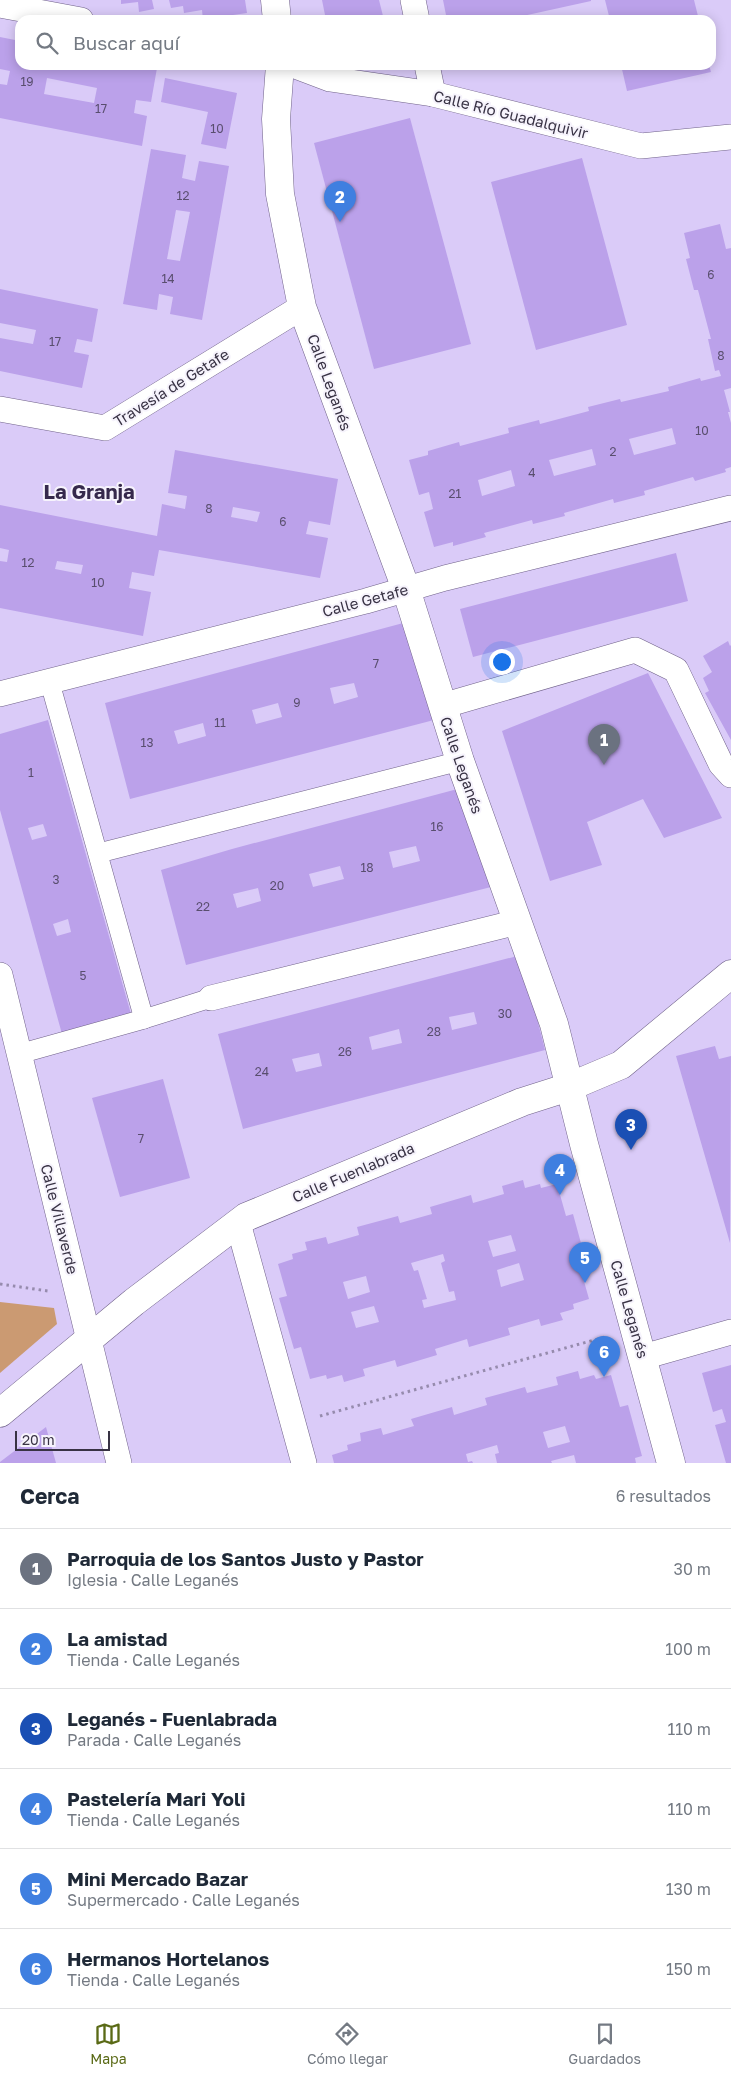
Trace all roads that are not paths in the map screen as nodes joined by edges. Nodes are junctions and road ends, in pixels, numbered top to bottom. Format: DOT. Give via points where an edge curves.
graph roads {
  1 [pos="274,0"];
  2 [pos="413,0"];
  3 [pos="0,5"];
  4 [pos="54,15"];
  5 [pos="276,15"];
  6 [pos="416,15"];
  7 [pos="280,70"];
  8 [pos="306,70"];
  9 [pos="428,70"];
  10 [pos="433,94"];
  11 [pos="731,137"];
  12 [pos="302,307"];
  13 [pos="0,408"];
  14 [pos="731,508"];
  15 [pos="406,589"];
  16 [pos="50,683"];
  17 [pos="0,694"];
  18 [pos="442,706"];
  19 [pos="460,761"];
  20 [pos="731,775"];
  21 [pos="99,853"];
  22 [pos="518,922"];
  23 [pos="731,974"];
  24 [pos="0,975"];
  25 [pos="211,998"];
  26 [pos="144,1019"];
  27 [pos="20,1054"];
  28 [pos="570,1087"];
  29 [pos="238,1223"];
  30 [pos="731,1332"];
  31 [pos="90,1340"];
  32 [pos="643,1357"];
  33 [pos="0,1413"];
  34 [pos="119,1463"];
  35 [pos="304,1463"];
  36 [pos="672,1463"];
  1 -- 5 [label="street"];
  2 -- 6 [label="street"];
  3 -- 4 [label="street"];
  7 -- 12 [label="street, Calle Leganés" via="276,119 280,194"];
  8 -- 10 [label="street, Calle Río Guadalquivir" via="330,79"];
  9 -- 10 [label="street"];
  10 -- 11 [label="street, Calle Río Guadalquivir" via="641,146"];
  12 -- 13 [label="street, Travesía de Getafe" via="105,428"];
  12 -- 15 [label="street, Calle Leganés"];
  14 -- 15 [label="street, Calle Getafe"];
  15 -- 16 [label="street, Calle Getafe"];
  15 -- 18 [label="street, Calle Leganés"];
  16 -- 17 [label="street, Calle Getafe"];
  16 -- 21 [label="street"];
  18 -- 19 [label="street, Calle Leganés"];
  18 -- 20 [label="street" via="635,650 676,670 720,764"];
  19 -- 21 [label="street"];
  19 -- 22 [label="street, Calle Leganés"];
  21 -- 26 [label="street"];
  22 -- 25 [label="street"];
  22 -- 28 [label="street, Calle Leganés" via="554,1024"];
  23 -- 28 [label="street, Calle Fuenlabrada" via="621,1065"];
  24 -- 27 [label="street, Calle Villaverde"];
  25 -- 26 [label="street"];
  26 -- 27 [label="street"];
  27 -- 31 [label="street, Calle Villaverde"];
  28 -- 29 [label="street, Calle Fuenlabrada" via="522,1102"];
  28 -- 32 [label="street, Calle Leganés"];
  29 -- 31 [label="street, Calle Fuenlabrada" via="134,1302"];
  29 -- 35 [label="street"];
  30 -- 32 [label="street"];
  31 -- 33 [label="street, Calle Fuenlabrada"];
  31 -- 34 [label="street, Calle Villaverde"];
  32 -- 36 [label="street, Calle Leganés"];
}
